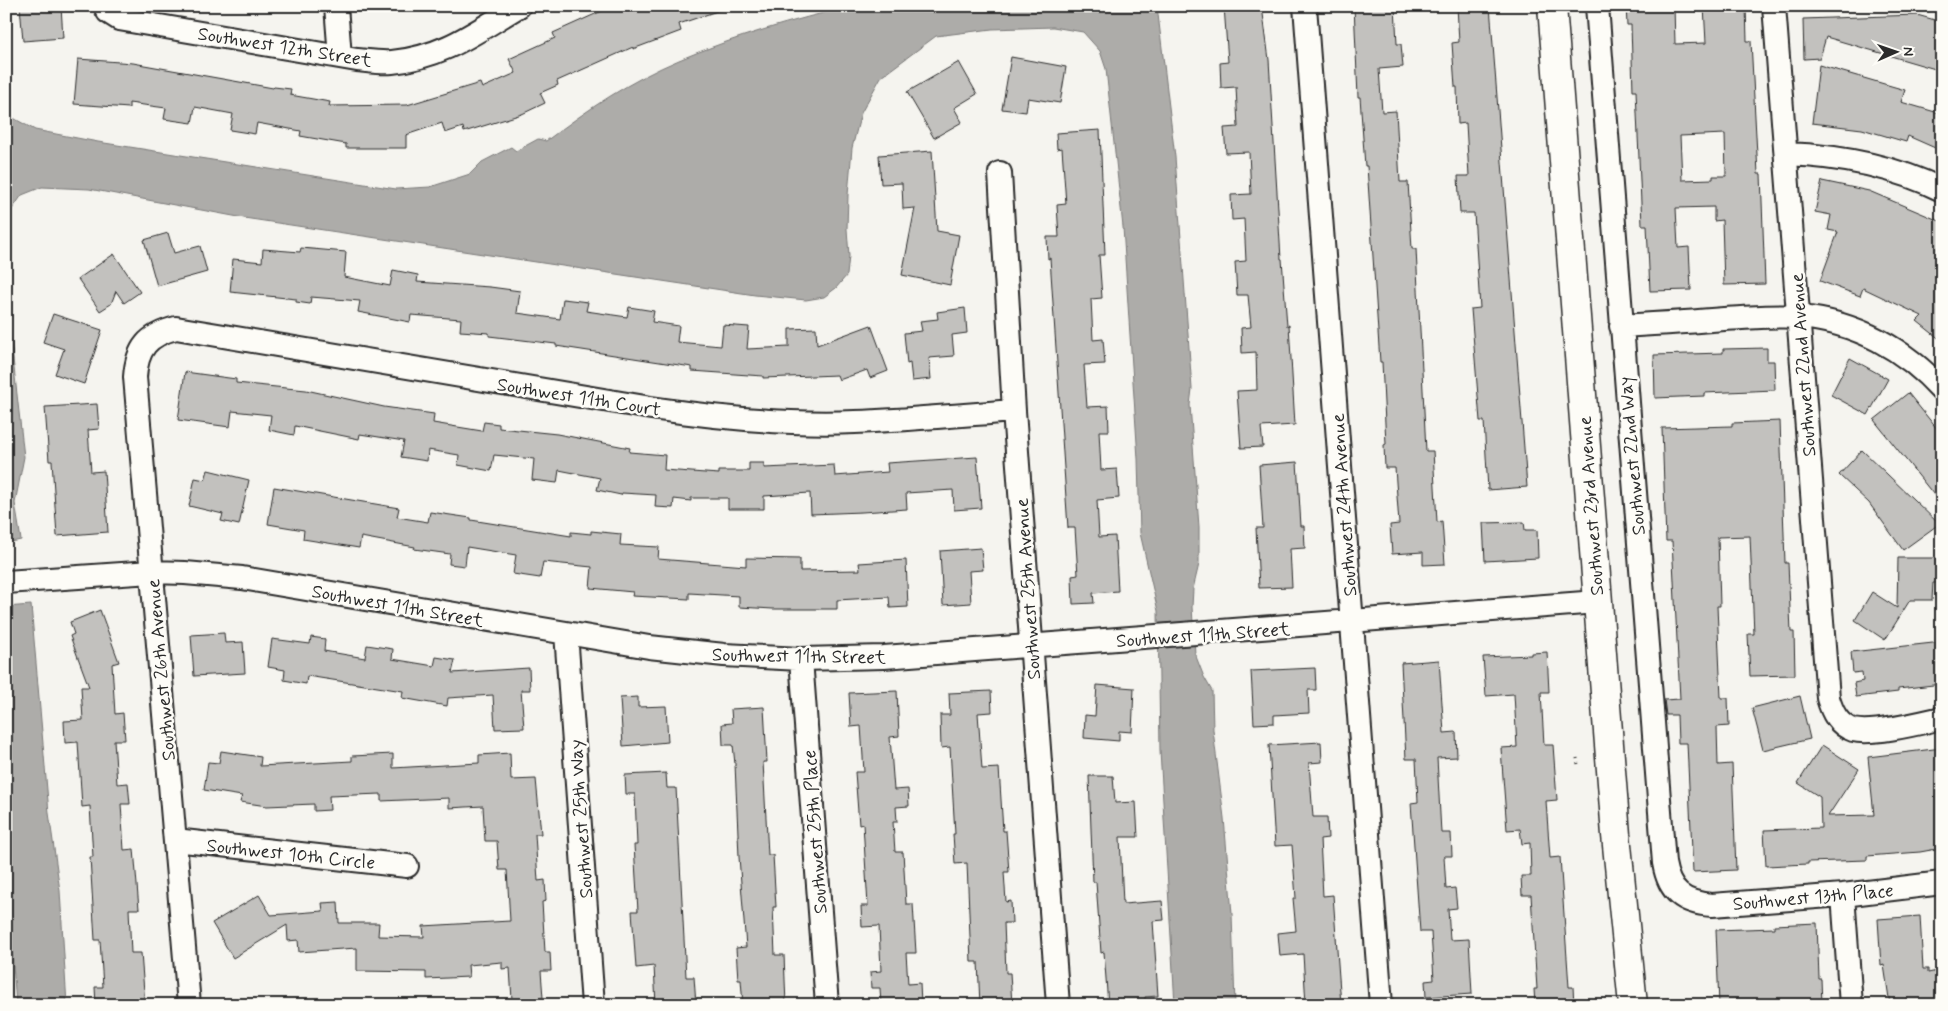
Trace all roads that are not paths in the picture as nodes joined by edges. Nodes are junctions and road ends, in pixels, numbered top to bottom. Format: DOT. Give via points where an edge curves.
graph roads {
  1 [pos="105,6"];
  2 [pos="336,6"];
  3 [pos="519,6"];
  4 [pos="1305,6"];
  5 [pos="1552,6"];
  6 [pos="1597,6"];
  7 [pos="1774,6"];
  8 [pos="340,57"];
  9 [pos="1786,154"];
  10 [pos="1000,174"];
  11 [pos="1942,190"];
  12 [pos="1798,317"];
  13 [pos="1621,326"];
  14 [pos="150,339"];
  15 [pos="1942,390"];
  16 [pos="1014,411"];
  17 [pos="151,572"];
  18 [pos="6,582"];
  19 [pos="1597,602"];
  20 [pos="1352,622"];
  21 [pos="566,634"];
  22 [pos="1032,647"];
  23 [pos="801,659"];
  24 [pos="1942,718"];
  25 [pos="175,840"];
  26 [pos="407,866"];
  27 [pos="1942,883"];
  28 [pos="1843,895"];
  29 [pos="1684,899"];
  30 [pos="189,1005"];
  31 [pos="593,1005"];
  32 [pos="827,1005"];
  33 [pos="1058,1005"];
  34 [pos="1381,1005"];
  35 [pos="1633,1005"];
  36 [pos="1851,1005"];
  1 -- 8 [label="street, Southwest 12th Street" via="119,19"];
  2 -- 8 [label="street"];
  3 -- 8 [label="street, Southwest 12th Street" via="454,45 423,57 390,62"];
  4 -- 20 [label="street, Southwest 24th Avenue"];
  5 -- 19 [label="street, Southwest 23rd Avenue"];
  6 -- 13 [label="street, Southwest 22nd Way"];
  7 -- 9 [label="street, Southwest 22nd Avenue"];
  9 -- 11 [label="street" via="1860,162"];
  9 -- 12 [label="street, Southwest 22nd Avenue"];
  10 -- 16 [label="street, Southwest 25th Avenue"];
  12 -- 13 [label="street"];
  12 -- 15 [label="street" via="1836,323 1865,333 1905,356"];
  12 -- 24 [label="street, Southwest 22nd Avenue" via="1828,698 1832,712 1853,730 1867,731"];
  13 -- 29 [label="street, Southwest 22nd Way" via="1664,863 1667,877"];
  14 -- 16 [label="street, Southwest 11th Court" via="176,328 719,418 854,422"];
  14 -- 17 [label="street, Southwest 26th Avenue" via="138,357 135,377"];
  16 -- 22 [label="street, Southwest 25th Avenue"];
  17 -- 18 [label="street, Southwest 11th Street"];
  17 -- 21 [label="street, Southwest 11th Street" via="242,578"];
  17 -- 25 [label="street, Southwest 26th Avenue"];
  19 -- 20 [label="street, Southwest 11th Street"];
  19 -- 35 [label="street, Southwest 23rd Avenue"];
  20 -- 22 [label="street, Southwest 11th Street"];
  20 -- 34 [label="street, Southwest 24th Avenue"];
  21 -- 23 [label="street, Southwest 11th Street" via="705,653"];
  21 -- 31 [label="street, Southwest 25th Way"];
  22 -- 23 [label="street, Southwest 11th Street"];
  22 -- 33 [label="street, Southwest 25th Avenue"];
  23 -- 32 [label="street, Southwest 25th Place"];
  25 -- 26 [label="street, Southwest 10th Circle"];
  25 -- 30 [label="street, Southwest 26th Avenue"];
  27 -- 28 [label="street, Southwest 13th Place"];
  28 -- 29 [label="street, Southwest 13th Place" via="1712,905"];
  28 -- 36 [label="street"];
}
